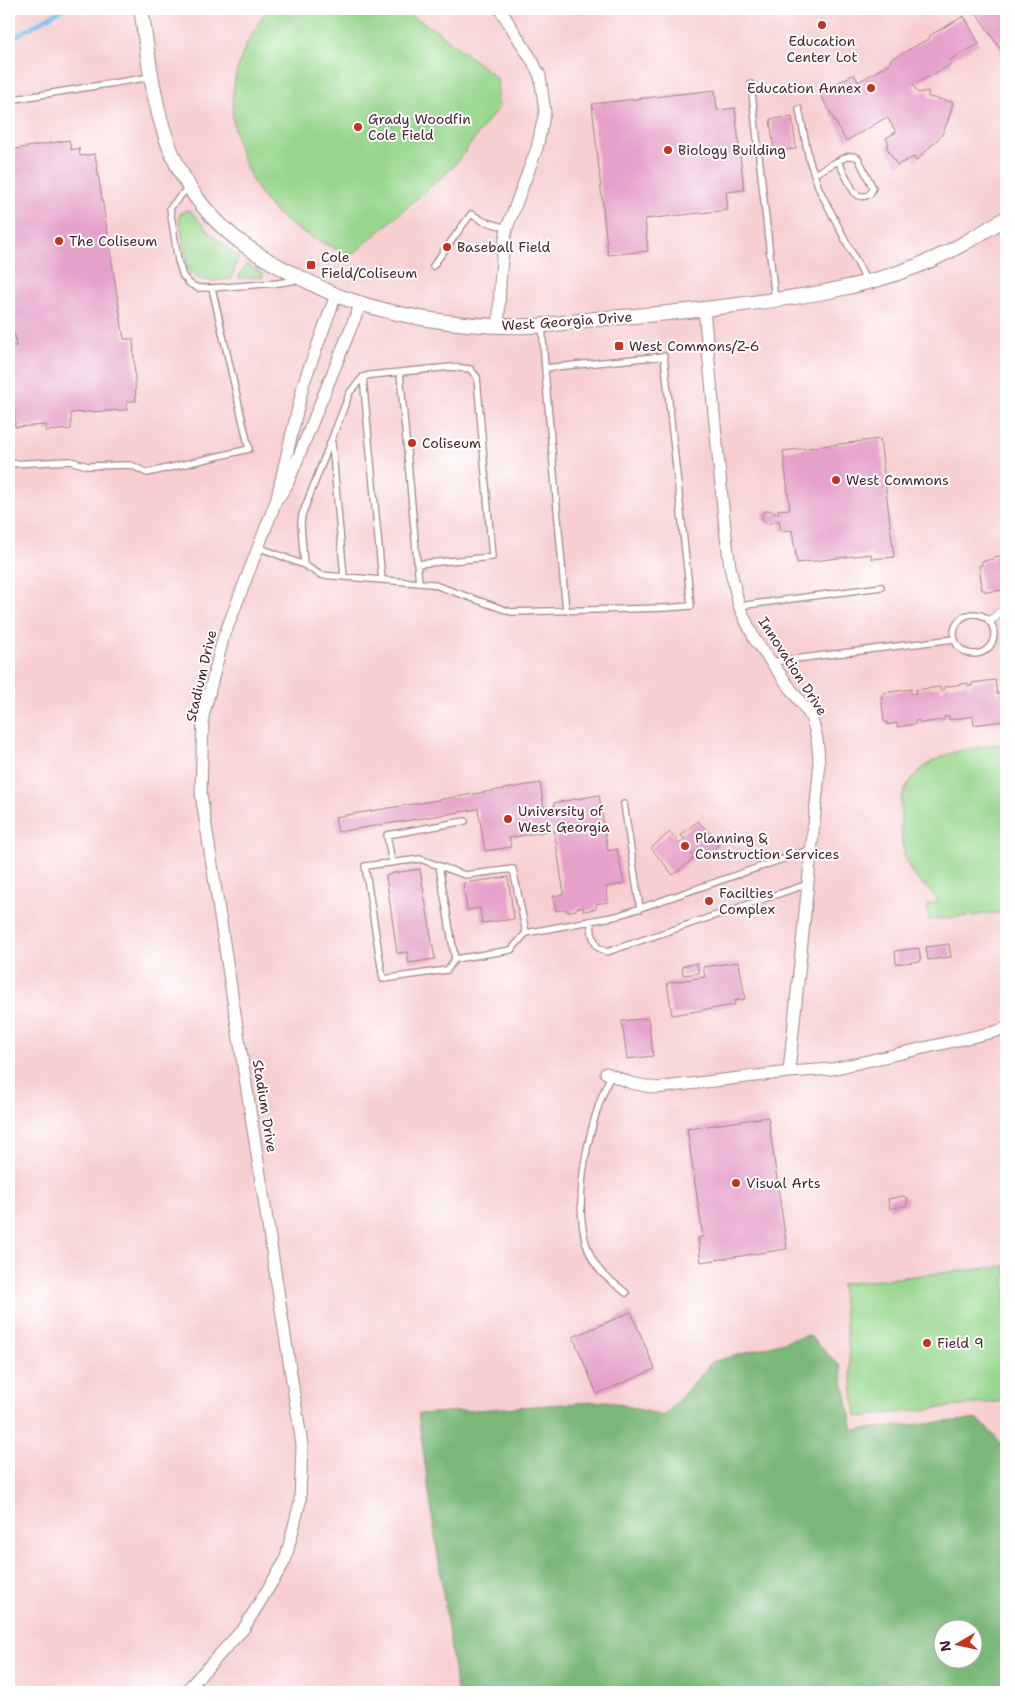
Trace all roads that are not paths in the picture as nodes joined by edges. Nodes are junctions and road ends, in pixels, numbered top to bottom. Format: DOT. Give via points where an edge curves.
graph roads {
  1 [pos="141,9"];
  2 [pos="500,9"];
  3 [pos="151,77"];
  4 [pos="751,84"];
  5 [pos="9,100"];
  6 [pos="799,109"];
  7 [pos="838,161"];
  8 [pos="814,174"];
  9 [pos="189,186"];
  10 [pos="1006,218"];
  11 [pos="507,228"];
  12 [pos="433,266"];
  13 [pos="304,279"];
  14 [pos="867,282"];
  15 [pos="212,288"];
  16 [pos="336,295"];
  17 [pos="775,300"];
  18 [pos="362,303"];
  19 [pos="704,309"];
  20 [pos="542,325"];
  21 [pos="499,326"];
  22 [pos="545,368"];
  23 [pos="400,373"];
  24 [pos="363,377"];
  25 [pos="331,441"];
  26 [pos="9,464"];
  27 [pos="276,501"];
  28 [pos="258,547"];
  29 [pos="417,564"];
  30 [pos="304,565"];
  31 [pos="344,577"];
  32 [pos="382,580"];
  33 [pos="419,583"];
  34 [pos="881,587"];
  35 [pos="739,606"];
  36 [pos="1006,609"];
  37 [pos="566,611"];
  38 [pos="990,621"];
  39 [pos="954,639"];
  40 [pos="770,662"];
  41 [pos="624,804"];
  42 [pos="465,821"];
  43 [pos="812,849"];
  44 [pos="392,862"];
  45 [pos="439,866"];
  46 [pos="808,884"];
  47 [pos="640,909"];
  48 [pos="590,921"];
  49 [pos="526,933"];
  50 [pos="454,959"];
  51 [pos="1006,1028"];
  52 [pos="789,1072"];
  53 [pos="609,1074"];
  54 [pos="626,1293"];
  55 [pos="185,1692"];
  1 -- 3 [label="street, West Georgia Drive"];
  2 -- 11 [label="street" via="540,76 545,112 537,148"];
  3 -- 5 [label="lane"];
  3 -- 9 [label="street, West Georgia Drive" via="160,123"];
  4 -- 17 [label="lane"];
  6 -- 8 [label="lane"];
  7 -- 7 [label="lane" via="854,192 862,197 870,194 872,188 858,158 849,156"];
  7 -- 8 [label="lane"];
  8 -- 14 [label="lane"];
  9 -- 13 [label="street, West Georgia Drive" via="217,222 250,250"];
  9 -- 15 [label="lane" via="170,208 178,261 183,276 190,284 198,288"];
  10 -- 14 [label="street, West Georgia Drive" via="967,242 917,266"];
  11 -- 12 [label="lane" via="471,214"];
  11 -- 21 [label="street" via="501,263"];
  13 -- 15 [label="lane"];
  13 -- 16 [label="street, West Georgia Drive"];
  14 -- 17 [label="street, West Georgia Drive"];
  15 -- 26 [label="lane" via="249,450 146,473 131,464 88,466 70,461"];
  16 -- 18 [label="street, West Georgia Drive"];
  16 -- 27 [label="street, Stadium Drive" via="304,382"];
  17 -- 19 [label="street, West Georgia Drive"];
  18 -- 21 [label="street, West Georgia Drive" via="397,313"];
  18 -- 27 [label="street, Stadium Drive" via="287,485"];
  19 -- 20 [label="street, West Georgia Drive"];
  19 -- 35 [label="street, Innovation Drive" via="725,528"];
  20 -- 21 [label="street, West Georgia Drive"];
  20 -- 22 [label="lane"];
  22 -- 37 [label="lane"];
  22 -- 37 [label="lane" via="664,356 691,606"];
  23 -- 24 [label="lane"];
  23 -- 29 [label="lane"];
  23 -- 29 [label="lane" via="451,367 470,369 477,377 478,386 492,557"];
  24 -- 25 [label="lane" via="350,392"];
  24 -- 32 [label="lane"];
  25 -- 30 [label="lane" via="302,515"];
  25 -- 31 [label="lane"];
  27 -- 28 [label="street, Stadium Drive"];
  28 -- 30 [label="lane"];
  28 -- 55 [label="street, Stadium Drive" via="223,639 203,717 201,794 302,1445 300,1502 285,1561 244,1628"];
  29 -- 33 [label="lane"];
  30 -- 31 [label="lane" via="320,575"];
  31 -- 32 [label="lane"];
  32 -- 33 [label="lane"];
  33 -- 37 [label="lane" via="432,584 510,612"];
  34 -- 35 [label="lane"];
  35 -- 40 [label="street, Innovation Drive"];
  36 -- 38 [label="street"];
  38 -- 39 [label="lane" via="978,614 965,616 956,626"];
  38 -- 39 [label="lane" via="994,640 980,654 961,650"];
  39 -- 40 [label="lane"];
  40 -- 43 [label="street, Innovation Drive" via="801,701 815,727 819,773"];
  41 -- 47 [label="lane"];
  42 -- 44 [label="lane" via="387,835"];
  43 -- 46 [label="street, Innovation Drive"];
  43 -- 47 [label="lane"];
  44 -- 45 [label="lane" via="420,859"];
  44 -- 50 [label="lane" via="365,866 383,979 447,970"];
  45 -- 49 [label="lane" via="465,875 513,869"];
  45 -- 50 [label="lane"];
  46 -- 48 [label="lane" via="607,952 597,947"];
  46 -- 52 [label="street, Innovation Drive"];
  47 -- 48 [label="lane"];
  48 -- 49 [label="lane"];
  49 -- 50 [label="lane" via="511,950"];
  51 -- 52 [label="street" via="832,1069"];
  52 -- 53 [label="street" via="656,1088"];
  53 -- 54 [label="lane" via="600,1097 581,1188 582,1224 589,1250 602,1272"];
}
